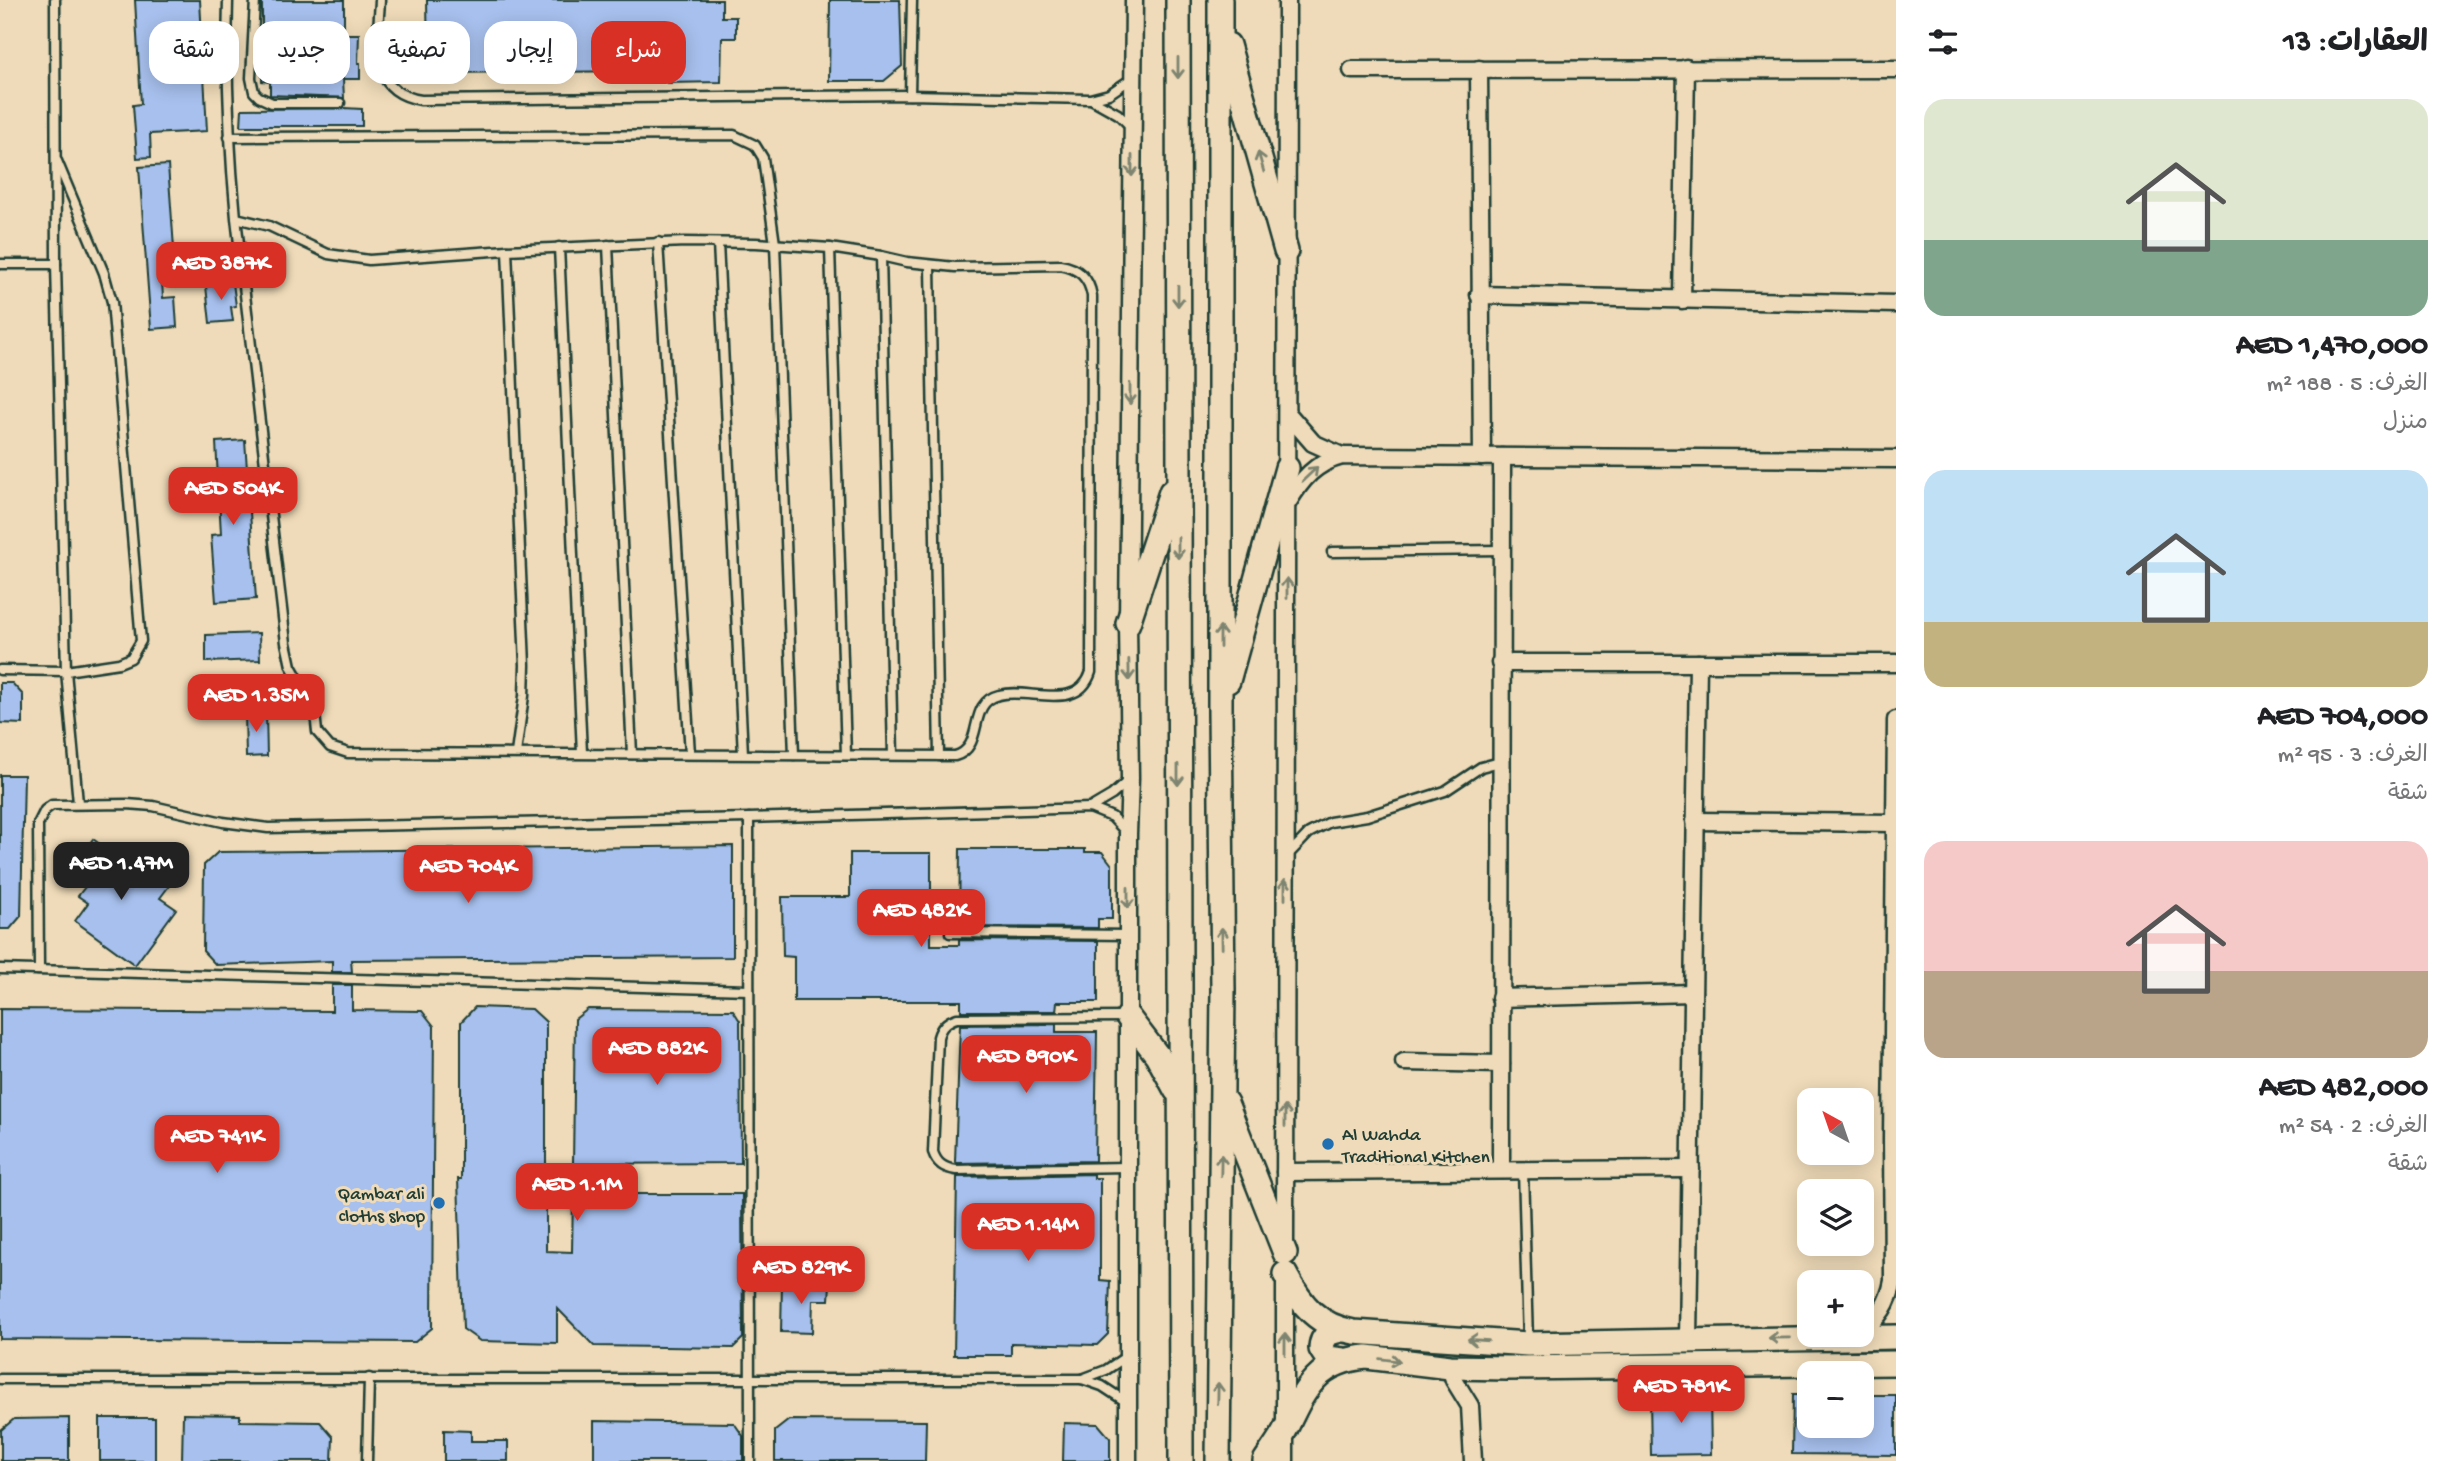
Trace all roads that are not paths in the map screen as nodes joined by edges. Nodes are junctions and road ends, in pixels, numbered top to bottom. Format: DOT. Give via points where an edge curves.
graph roads {
  1 [pos="55,0"];
  2 [pos="228,0"];
  3 [pos="255,0"];
  4 [pos="380,0"];
  5 [pos="912,0"];
  6 [pos="1134,0"];
  7 [pos="1178,0"];
  8 [pos="1287,0"];
  9 [pos="1220,9"];
  10 [pos="1686,68"];
  11 [pos="1479,69"];
  12 [pos="1896,69"];
  13 [pos="1352,70"];
  14 [pos="1133,76"];
  15 [pos="910,95"];
  16 [pos="1090,99"];
  17 [pos="340,103"];
  18 [pos="1132,130"];
  19 [pos="229,137"];
  20 [pos="56,157"];
  21 [pos="236,218"];
  22 [pos="658,242"];
  23 [pos="718,243"];
  24 [pos="775,244"];
  25 [pos="608,245"];
  26 [pos="559,247"];
  27 [pos="830,248"];
  28 [pos="507,250"];
  29 [pos="1286,251"];
  30 [pos="881,256"];
  31 [pos="0,264"];
  32 [pos="56,264"];
  33 [pos="930,265"];
  34 [pos="1479,295"];
  35 [pos="1682,300"];
  36 [pos="1896,304"];
  37 [pos="1287,412"];
  38 [pos="1342,456"];
  39 [pos="1482,457"];
  40 [pos="1502,457"];
  41 [pos="1896,459"];
  42 [pos="1287,468"];
  43 [pos="1178,472"];
  44 [pos="1287,504"];
  45 [pos="1501,550"];
  46 [pos="1332,552"];
  47 [pos="1128,623"];
  48 [pos="1500,663"];
  49 [pos="1698,663"];
  50 [pos="1896,663"];
  51 [pos="0,670"];
  52 [pos="66,671"];
  53 [pos="1220,712"];
  54 [pos="1896,723"];
  55 [pos="516,753"];
  56 [pos="582,753"];
  57 [pos="632,754"];
  58 [pos="690,754"];
  59 [pos="743,754"];
  60 [pos="794,755"];
  61 [pos="846,755"];
  62 [pos="893,755"];
  63 [pos="939,756"];
  64 [pos="1500,762"];
  65 [pos="1130,778"];
  66 [pos="78,803"];
  67 [pos="1090,808"];
  68 [pos="749,818"];
  69 [pos="1695,821"];
  70 [pos="1895,823"];
  71 [pos="1128,834"];
  72 [pos="1285,859"];
  73 [pos="950,933"];
  74 [pos="1129,935"];
  75 [pos="1895,949"];
  76 [pos="0,969"];
  77 [pos="39,970"];
  78 [pos="749,990"];
  79 [pos="1693,993"];
  80 [pos="1500,998"];
  81 [pos="1128,1017"];
  82 [pos="1404,1062"];
  83 [pos="1501,1064"];
  84 [pos="1222,1090"];
  85 [pos="1179,1096"];
  86 [pos="1894,1140"];
  87 [pos="1128,1167"];
  88 [pos="1691,1169"];
  89 [pos="1501,1170"];
  90 [pos="1523,1170"];
  91 [pos="1285,1172"];
  92 [pos="1285,1263"];
  93 [pos="1894,1287"];
  94 [pos="1874,1318"];
  95 [pos="1342,1330"];
  96 [pos="1874,1335"];
  97 [pos="1797,1336"];
  98 [pos="1896,1337"];
  99 [pos="1688,1340"];
  100 [pos="1528,1344"];
  101 [pos="1127,1356"];
  102 [pos="1343,1360"];
  103 [pos="1896,1363"];
  104 [pos="1450,1367"];
  105 [pos="369,1378"];
  106 [pos="0,1379"];
  107 [pos="749,1379"];
  108 [pos="1082,1379"];
  109 [pos="1128,1402"];
  110 [pos="1285,1430"];
  111 [pos="367,1461"];
  112 [pos="750,1461"];
  113 [pos="1128,1461"];
  114 [pos="1181,1461"];
  115 [pos="1218,1461"];
  116 [pos="1265,1461"];
  117 [pos="1285,1461"];
  118 [pos="1473,1461"];
  1 -- 20 [label="lane"];
  2 -- 19 [label="lane"];
  3 -- 17 [label="lane" via="254,92 272,103"];
  4 -- 15 [label="lane" via="379,66 394,91 414,99"];
  5 -- 15 [label="lane"];
  6 -- 14 [label="street"];
  7 -- 43 [label="main road, one-way"];
  8 -- 29 [label="street"];
  29 -- 9 [label="main road, one-way"];
  53 -- 9 [label="main road, one-way"];
  10 -- 11 [label="street"];
  10 -- 12 [label="street"];
  10 -- 35 [label="street"];
  11 -- 13 [label="street"];
  11 -- 34 [label="street"];
  14 -- 16 [label="lane" via="1118,90"];
  14 -- 18 [label="street"];
  15 -- 16 [label="lane"];
  16 -- 18 [label="lane" via="1118,114"];
  18 -- 47 [label="street, one-way"];
  19 -- 21 [label="lane"];
  19 -- 24 [label="lane" via="734,135 755,145 763,158"];
  20 -- 32 [label="lane"];
  20 -- 52 [label="lane" via="112,302 141,641 136,653 125,661"];
  21 -- 28 [label="lane" via="270,226 328,254 348,258"];
  21 -- 55 [label="lane" via="286,643 291,666 315,713 317,732 330,747 348,753"];
  22 -- 23 [label="lane"];
  22 -- 25 [label="lane"];
  22 -- 58 [label="lane"];
  23 -- 24 [label="lane"];
  23 -- 59 [label="lane"];
  24 -- 27 [label="lane"];
  24 -- 60 [label="lane"];
  25 -- 26 [label="lane"];
  25 -- 57 [label="lane"];
  26 -- 28 [label="lane"];
  26 -- 56 [label="lane"];
  27 -- 30 [label="lane"];
  27 -- 61 [label="lane"];
  28 -- 55 [label="lane" via="525,665"];
  29 -- 37 [label="street"];
  30 -- 33 [label="lane"];
  30 -- 62 [label="lane"];
  31 -- 32 [label="lane"];
  32 -- 52 [label="lane"];
  33 -- 63 [label="lane"];
  33 -- 63 [label="lane" via="1069,266 1083,274 1093,296 1091,672 1084,687 1070,695 995,696 980,709 967,750"];
  34 -- 35 [label="street"];
  34 -- 39 [label="street"];
  35 -- 36 [label="street"];
  37 -- 38 [label="street" via="1313,443"];
  37 -- 42 [label="street"];
  38 -- 39 [label="street"];
  44 -- 38 [label="street, one-way" via="1315,467"];
  39 -- 40 [label="street"];
  40 -- 41 [label="street"];
  40 -- 45 [label="street"];
  42 -- 44 [label="street"];
  42 -- 53 [label="main road"];
  43 -- 47 [label="main road"];
  43 -- 85 [label="main road, one-way"];
  72 -- 44 [label="street, one-way"];
  45 -- 46 [label="lane"];
  45 -- 48 [label="street"];
  47 -- 65 [label="street, one-way"];
  48 -- 49 [label="street"];
  48 -- 64 [label="street"];
  49 -- 50 [label="street"];
  49 -- 69 [label="street"];
  51 -- 52 [label="lane"];
  52 -- 66 [label="lane"];
  84 -- 53 [label="main road, one-way"];
  54 -- 70 [label="street"];
  55 -- 56 [label="lane"];
  56 -- 57 [label="lane"];
  57 -- 58 [label="lane"];
  58 -- 59 [label="lane"];
  59 -- 60 [label="lane"];
  60 -- 61 [label="lane"];
  61 -- 62 [label="lane"];
  62 -- 63 [label="lane"];
  64 -- 72 [label="lane" via="1481,767 1445,791 1367,817 1330,822 1309,833"];
  64 -- 80 [label="street"];
  65 -- 67 [label="lane" via="1112,796"];
  65 -- 71 [label="street"];
  66 -- 68 [label="lane" via="153,806 268,828"];
  66 -- 77 [label="lane" via="52,805 38,824"];
  67 -- 68 [label="lane"];
  67 -- 71 [label="lane" via="1112,817"];
  68 -- 78 [label="lane"];
  69 -- 70 [label="street"];
  69 -- 79 [label="street"];
  70 -- 75 [label="street"];
  71 -- 74 [label="street, one-way"];
  91 -- 72 [label="street, one-way"];
  73 -- 74 [label="lane"];
  74 -- 81 [label="street"];
  75 -- 86 [label="street"];
  76 -- 77 [label="lane"];
  77 -- 78 [label="lane"];
  78 -- 107 [label="lane"];
  79 -- 80 [label="street"];
  79 -- 88 [label="street"];
  80 -- 83 [label="street"];
  81 -- 85 [label="main road" via="1157,1055"];
  81 -- 87 [label="street"];
  81 -- 87 [label="lane" via="950,1020 938,1037 933,1153 943,1167 956,1170"];
  82 -- 83 [label="street"];
  83 -- 89 [label="street"];
  84 -- 92 [label="main road"];
  115 -- 84 [label="main road, one-way"];
  85 -- 114 [label="main road"];
  86 -- 93 [label="street"];
  87 -- 101 [label="street"];
  88 -- 90 [label="street"];
  88 -- 99 [label="street"];
  89 -- 90 [label="street"];
  89 -- 91 [label="street"];
  90 -- 100 [label="lane"];
  91 -- 92 [label="street"];
  92 -- 95 [label="main road" via="1303,1306"];
  110 -- 92 [label="street, one-way"];
  93 -- 94 [label="street"];
  100 -- 95 [label="main road, one-way"];
  95 -- 102 [label="main road" via="1326,1334 1321,1349 1327,1358"];
  96 -- 98 [label="main road"];
  97 -- 99 [label="main road, one-way"];
  99 -- 100 [label="main road"];
  101 -- 108 [label="lane"];
  101 -- 109 [label="street"];
  102 -- 104 [label="main road, one-way" via="1367,1357"];
  102 -- 110 [label="main road" via="1311,1381"];
  103 -- 104 [label="main road"];
  104 -- 118 [label="street" via="1470,1406"];
  105 -- 106 [label="lane"];
  105 -- 107 [label="lane"];
  105 -- 111 [label="lane"];
  107 -- 108 [label="lane"];
  107 -- 112 [label="lane"];
  108 -- 109 [label="lane"];
  109 -- 113 [label="street"];
  110 -- 116 [label="main road"];
  110 -- 117 [label="street"];
}
